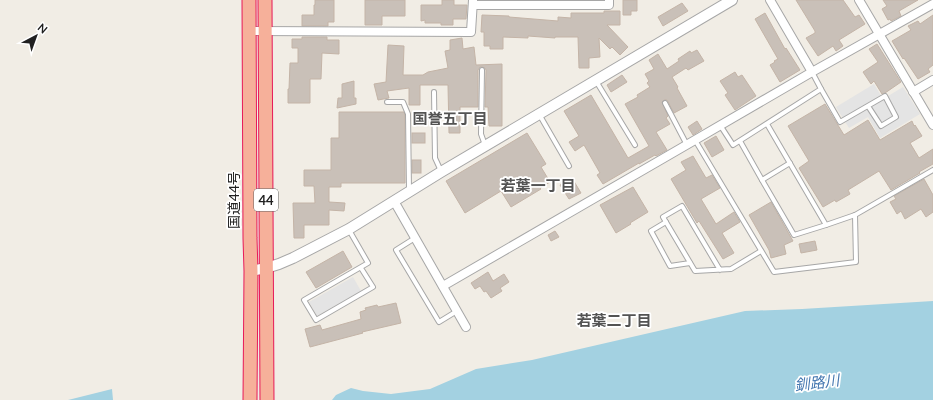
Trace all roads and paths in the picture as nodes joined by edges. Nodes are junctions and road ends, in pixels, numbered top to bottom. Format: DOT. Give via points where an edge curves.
graph roads {
  1 [pos="249,0"];
  2 [pos="265,0"];
  3 [pos="609,0"];
  4 [pos="732,0"];
  5 [pos="770,0"];
  6 [pos="859,0"];
  7 [pos="473,2"];
  8 [pos="933,4"];
  9 [pos="250,31"];
  10 [pos="265,31"];
  11 [pos="879,34"];
  12 [pos="482,70"];
  13 [pos="812,72"];
  14 [pos="596,80"];
  15 [pos="933,80"];
  16 [pos="821,89"];
  17 [pos="434,92"];
  18 [pos="913,92"];
  19 [pos="387,102"];
  20 [pos="665,103"];
  21 [pos="868,106"];
  22 [pos="539,114"];
  23 [pos="767,124"];
  24 [pos="720,125"];
  25 [pos="933,125"];
  26 [pos="740,141"];
  27 [pos="691,142"];
  28 [pos="635,145"];
  29 [pos="486,146"];
  30 [pos="790,163"];
  31 [pos="569,166"];
  32 [pos="933,170"];
  33 [pos="441,172"];
  34 [pos="762,180"];
  35 [pos="409,192"];
  36 [pos="394,201"];
  37 [pos="855,215"];
  38 [pos="666,222"];
  39 [pos="826,225"];
  40 [pos="349,229"];
  41 [pos="415,238"];
  42 [pos="761,251"];
  43 [pos="690,263"];
  44 [pos="266,268"];
  45 [pos="361,268"];
  46 [pos="720,270"];
  47 [pos="250,271"];
  48 [pos="442,286"];
  49 [pos="456,311"];
  50 [pos="466,327"];
  51 [pos="250,400"];
  52 [pos="266,400"];
  1 -- 9 [label="highway, 国道44号 / 44"];
  2 -- 10 [label="highway, 44"];
  3 -- 7 [label="street" via="609,5"];
  4 -- 14 [label="street"];
  5 -- 13 [label="street"];
  6 -- 11 [label="street"];
  7 -- 10 [label="street" via="471,32"];
  8 -- 11 [label="street"];
  9 -- 10 [label="street"];
  9 -- 47 [label="highway, 国道44号 / 44"];
  10 -- 44 [label="highway, 44"];
  11 -- 13 [label="street"];
  11 -- 18 [label="street"];
  12 -- 29 [label="lane" via="481,134"];
  13 -- 16 [label="lane"];
  13 -- 24 [label="street"];
  14 -- 22 [label="street"];
  14 -- 28 [label="lane"];
  15 -- 18 [label="street"];
  16 -- 21 [label="lane" via="840,122"];
  16 -- 23 [label="lane"];
  17 -- 33 [label="lane" via="435,158"];
  18 -- 25 [label="street"];
  19 -- 35 [label="lane" via="403,102 408,114"];
  20 -- 27 [label="lane"];
  21 -- 21 [label="lane" via="881,126 896,117 885,96"];
  22 -- 29 [label="street"];
  22 -- 31 [label="lane"];
  23 -- 26 [label="lane"];
  23 -- 30 [label="lane"];
  24 -- 26 [label="lane" via="734,145"];
  24 -- 27 [label="street"];
  26 -- 34 [label="lane"];
  27 -- 42 [label="lane"];
  27 -- 48 [label="street"];
  29 -- 33 [label="street"];
  30 -- 34 [label="lane"];
  30 -- 39 [label="lane"];
  32 -- 37 [label="lane"];
  33 -- 35 [label="street"];
  34 -- 39 [label="lane" via="794,235"];
  35 -- 36 [label="street"];
  36 -- 40 [label="street"];
  36 -- 41 [label="street"];
  37 -- 39 [label="lane"];
  37 -- 42 [label="lane" via="856,262 774,272"];
  38 -- 43 [label="lane"];
  38 -- 43 [label="lane" via="651,231 670,266"];
  38 -- 46 [label="lane" via="663,217 682,206"];
  40 -- 44 [label="street" via="292,258"];
  40 -- 45 [label="lane" via="368,264"];
  41 -- 48 [label="street"];
  41 -- 49 [label="lane" via="396,250 439,322"];
  42 -- 46 [label="lane" via="731,269"];
  43 -- 46 [label="lane" via="696,271"];
  44 -- 47 [label="street"];
  44 -- 52 [label="highway, 44"];
  45 -- 45 [label="lane" via="373,287 316,320 304,300"];
  47 -- 51 [label="highway, 国道44号 / 44"];
  48 -- 49 [label="street"];
  49 -- 50 [label="street"];
}
